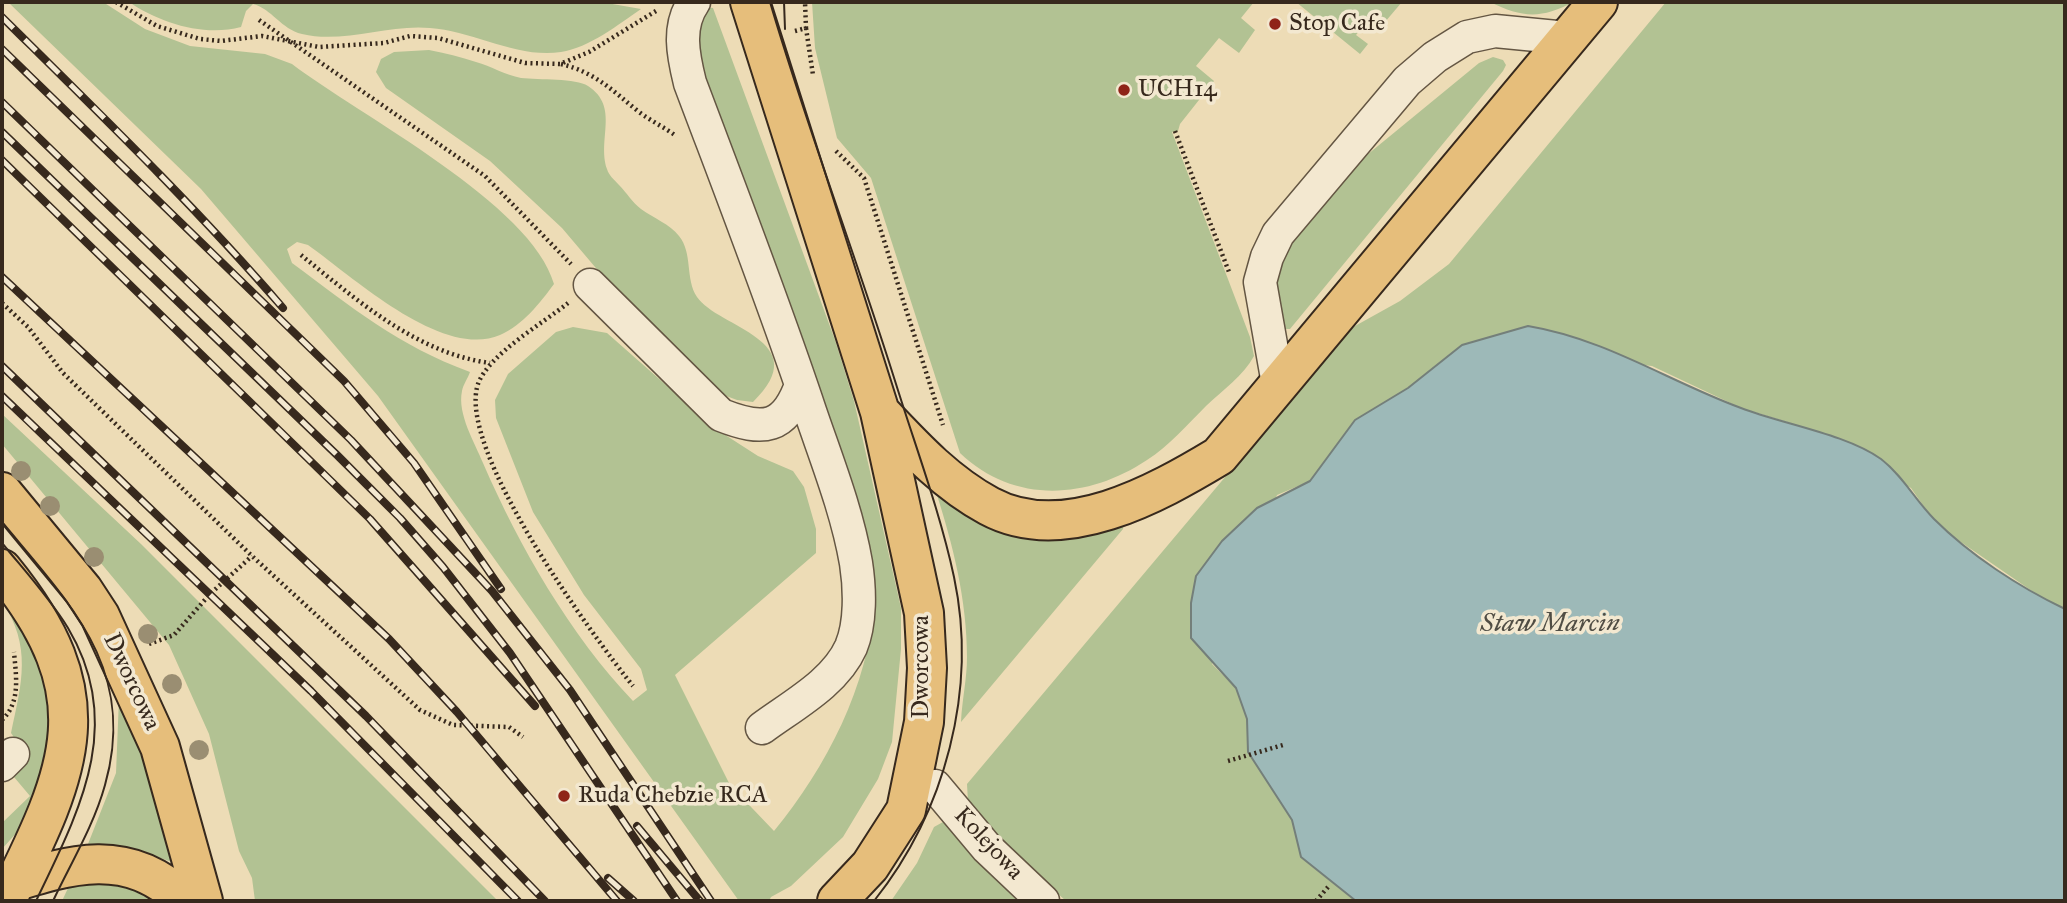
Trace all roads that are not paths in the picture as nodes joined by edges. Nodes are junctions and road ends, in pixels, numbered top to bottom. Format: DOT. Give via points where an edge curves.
graph roads {
  1 [pos="694,2"];
  2 [pos="750,2"];
  3 [pos="1598,2"];
  4 [pos="1567,38"];
  5 [pos="590,285"];
  6 [pos="1278,384"];
  7 [pos="801,385"];
  8 [pos="880,412"];
  9 [pos="2,492"];
  10 [pos="2,569"];
  11 [pos="762,728"];
  12 [pos="935,786"];
  13 [pos="7,884"];
  14 [pos="185,901"];
  15 [pos="203,901"];
  16 [pos="837,901"];
  17 [pos="1043,901"];
  1 -- 7 [label="street" via="684,17 684,59 690,83"];
  2 -- 8 [label="main road, Dworcowa"];
  3 -- 4 [label="main road"];
  4 -- 6 [label="main road"];
  4 -- 6 [label="street" via="1495,31 1467,37 1435,57 1407,81 1278,234 1260,282"];
  5 -- 7 [label="street" via="722,415 741,423 776,422 792,409"];
  6 -- 8 [label="main road" via="1219,456 1127,503 1064,518 1029,519 991,508 952,483"];
  7 -- 11 [label="street" via="856,564 858,618 842,664"];
  8 -- 16 [label="main road, Dworcowa" via="924,613 925,722 906,810 870,866"];
  9 -- 15 [label="main road, Dworcowa" via="100,616 160,747"];
  10 -- 13 [label="main road" via="48,634 66,680 70,713 61,779"];
  12 -- 17 [label="street, Kolejowa" via="987,848"];
  13 -- 14 [label="main road" via="78,864 121,866 156,878"];
}
